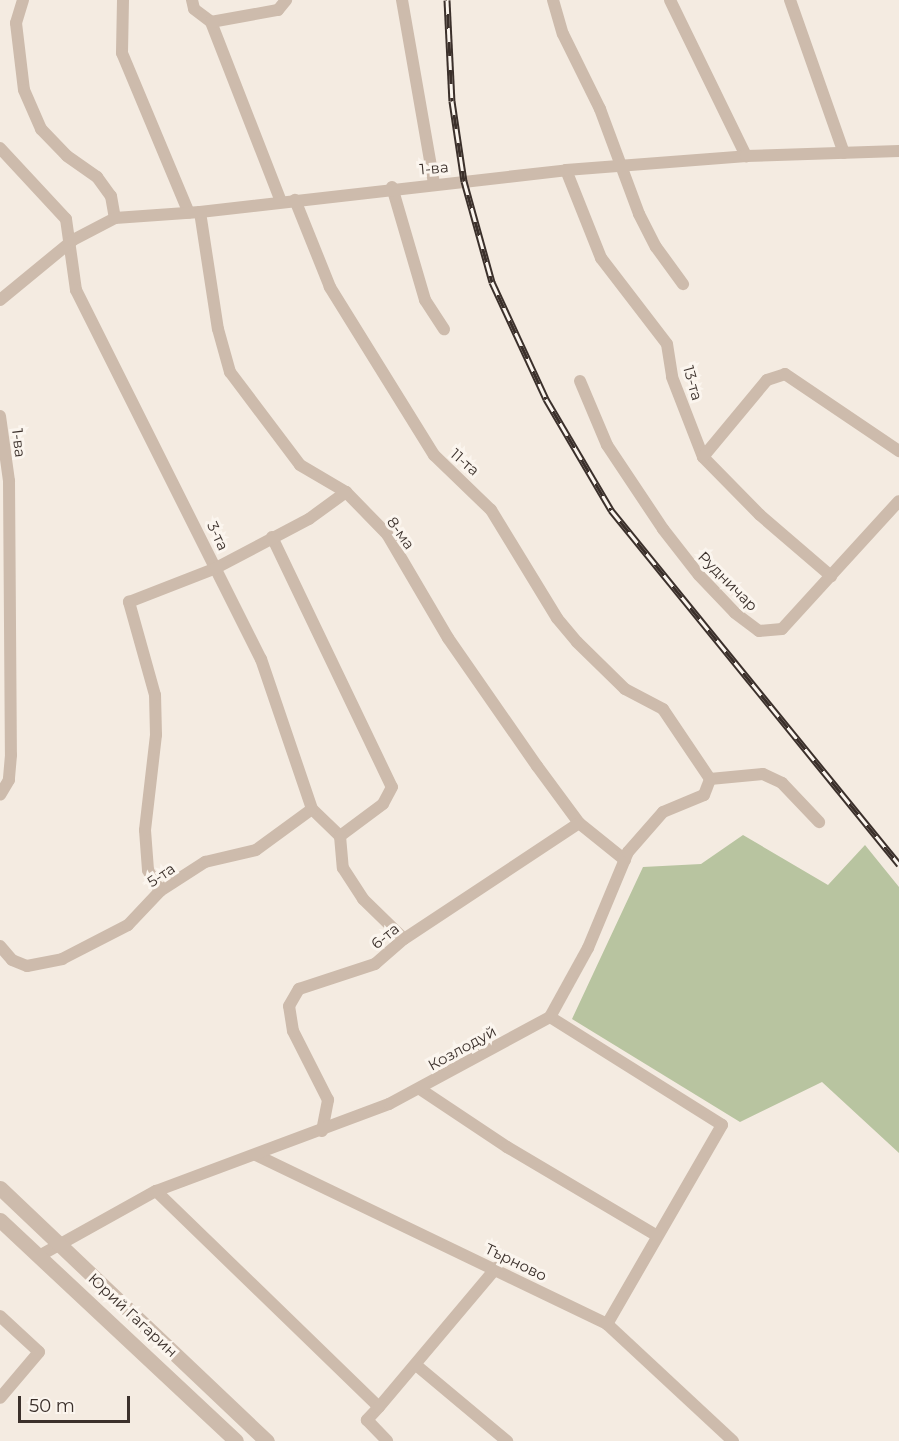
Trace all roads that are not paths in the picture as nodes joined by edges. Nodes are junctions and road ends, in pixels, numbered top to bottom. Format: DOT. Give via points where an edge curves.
graph roads {
  1 [pos="23,0"];
  2 [pos="123,0"];
  3 [pos="192,0"];
  4 [pos="286,0"];
  5 [pos="402,0"];
  6 [pos="553,0"];
  7 [pos="670,0"];
  8 [pos="790,0"];
  9 [pos="211,22"];
  10 [pos="0,148"];
  11 [pos="899,151"];
  12 [pos="844,153"];
  13 [pos="746,156"];
  14 [pos="619,167"];
  15 [pos="566,170"];
  16 [pos="434,183"];
  17 [pos="392,187"];
  18 [pos="296,200"];
  19 [pos="281,202"];
  20 [pos="195,213"];
  21 [pos="115,218"];
  22 [pos="66,245"];
  23 [pos="683,284"];
  24 [pos="0,300"];
  25 [pos="444,329"];
  26 [pos="580,381"];
  27 [pos="0,416"];
  28 [pos="899,451"];
  29 [pos="703,457"];
  30 [pos="346,492"];
  31 [pos="899,501"];
  32 [pos="272,537"];
  33 [pos="216,568"];
  34 [pos="831,576"];
  35 [pos="710,779"];
  36 [pos="0,795"];
  37 [pos="312,809"];
  38 [pos="819,822"];
  39 [pos="579,823"];
  40 [pos="340,836"];
  41 [pos="625,860"];
  42 [pos="160,891"];
  43 [pos="404,939"];
  44 [pos="0,946"];
  45 [pos="550,1017"];
  46 [pos="420,1089"];
  47 [pos="322,1131"];
  48 [pos="256,1155"];
  49 [pos="0,1188"];
  50 [pos="156,1191"];
  51 [pos="0,1220"];
  52 [pos="656,1235"];
  53 [pos="60,1246"];
  54 [pos="39,1256"];
  55 [pos="496,1268"];
  56 [pos="0,1316"];
  57 [pos="607,1324"];
  58 [pos="416,1365"];
  59 [pos="0,1398"];
  60 [pos="379,1407"];
  61 [pos="236,1441"];
  62 [pos="267,1441"];
  63 [pos="387,1441"];
  64 [pos="507,1441"];
  65 [pos="733,1441"];
  1 -- 21 [label="street" via="16,23 24,90 41,129 67,156 97,177 111,196"];
  2 -- 20 [label="street, 8-ма" via="122,53"];
  3 -- 9 [label="street" via="194,9"];
  4 -- 9 [label="street" via="278,10"];
  5 -- 16 [label="street"];
  6 -- 14 [label="street" via="562,34 600,109"];
  7 -- 13 [label="street"];
  8 -- 12 [label="street"];
  9 -- 19 [label="street"];
  10 -- 22 [label="street, 3-та" via="66,219"];
  11 -- 12 [label="street, 1-ва"];
  12 -- 13 [label="street, 1-ва"];
  13 -- 14 [label="street, 1-ва"];
  14 -- 15 [label="street, 1-ва"];
  14 -- 23 [label="street" via="656,247"];
  15 -- 16 [label="street, 1-ва"];
  15 -- 29 [label="street, 13-та" via="601,258 667,344 672,377"];
  16 -- 17 [label="street, 1-ва"];
  17 -- 18 [label="street, 1-ва"];
  17 -- 25 [label="street" via="426,300"];
  18 -- 19 [label="street, 1-ва"];
  18 -- 35 [label="street, 11-та" via="330,286 434,455 491,510 557,618 577,642 625,689 663,709"];
  19 -- 20 [label="street, 1-ва"];
  20 -- 21 [label="street, 1-ва"];
  20 -- 30 [label="street, 8-ма" via="230,372 300,465"];
  21 -- 22 [label="street, 1-ва"];
  22 -- 24 [label="street, 1-ва"];
  22 -- 33 [label="street, 3-та" via="76,290 92,317 106,355"];
  26 -- 34 [label="street, Рудничар" via="608,445 634,488 681,554 735,613 759,631 782,629"];
  27 -- 36 [label="street, 1-ва" via="9,481 11,755 9,780"];
  28 -- 29 [label="street" via="785,374 767,380"];
  29 -- 34 [label="street, 13-та" via="760,515"];
  30 -- 32 [label="street" via="309,519"];
  30 -- 39 [label="street, 8-ма" via="387,534 448,638"];
  31 -- 34 [label="street, Рудничар"];
  32 -- 33 [label="street"];
  32 -- 40 [label="street" via="392,787 383,804"];
  33 -- 37 [label="street, 3-та" via="261,659"];
  33 -- 42 [label="street" via="129,602 155,695 156,735 145,830 148,870"];
  35 -- 38 [label="street" via="763,774 782,783"];
  35 -- 41 [label="street" via="704,795 663,812 648,825"];
  37 -- 40 [label="street, 3-та"];
  37 -- 42 [label="street, 5-та" via="256,850 205,862"];
  39 -- 41 [label="street, 8-ма"];
  39 -- 43 [label="street, 6-та"];
  40 -- 43 [label="street" via="343,868 363,899"];
  41 -- 45 [label="street" via="612,883 588,948"];
  42 -- 44 [label="street, 5-та" via="128,925 62,959 27,966 12,960"];
  43 -- 47 [label="street, 6-та" via="375,964 299,989 290,1006 293,1031 328,1100"];
  45 -- 46 [label="street, Козлодуй"];
  45 -- 52 [label="street" via="722,1125"];
  46 -- 47 [label="street, Козлодуй"];
  46 -- 52 [label="street" via="507,1147"];
  47 -- 48 [label="street, Козлодуй"];
  48 -- 50 [label="street, Козлодуй"];
  48 -- 55 [label="street, Търново"];
  49 -- 53 [label="street, Юрий Гагарин"];
  50 -- 53 [label="street, Козлодуй"];
  50 -- 60 [label="street"];
  51 -- 54 [label="street, Юрий Гагарин"];
  52 -- 57 [label="street"];
  53 -- 54 [label="street, Козлодуй"];
  53 -- 62 [label="street, Юрий Гагарин"];
  54 -- 61 [label="street, Юрий Гагарин"];
  55 -- 57 [label="street, Търново"];
  55 -- 58 [label="street"];
  56 -- 59 [label="street" via="39,1352"];
  57 -- 65 [label="street, Търново"];
  58 -- 60 [label="street"];
  58 -- 64 [label="street"];
  60 -- 63 [label="street" via="367,1420"];
}
